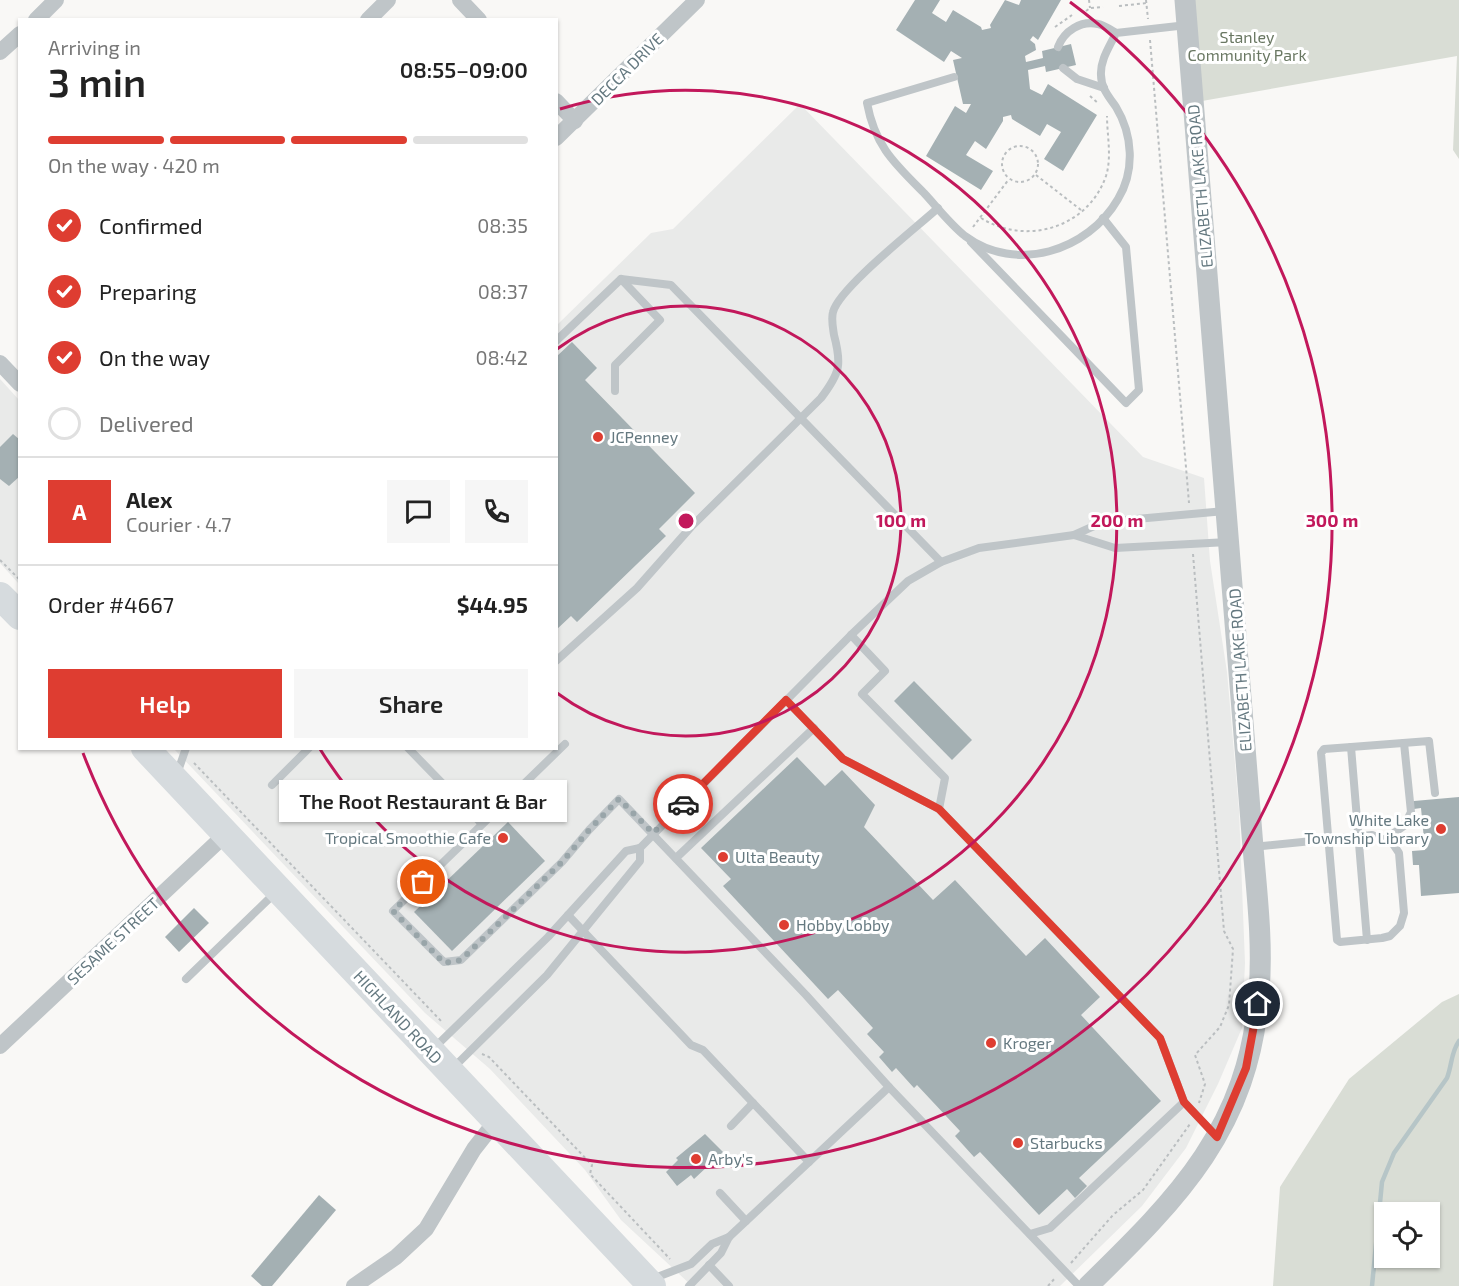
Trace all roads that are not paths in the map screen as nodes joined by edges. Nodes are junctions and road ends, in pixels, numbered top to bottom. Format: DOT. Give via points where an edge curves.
graph roads {
  1 [pos="56,0"];
  2 [pos="388,0"];
  3 [pos="460,0"];
  4 [pos="697,0"];
  5 [pos="1185,0"];
  6 [pos="38,18"];
  7 [pos="370,18"];
  8 [pos="477,18"];
  9 [pos="1187,25"];
  10 [pos="1116,33"];
  11 [pos="18,36"];
  12 [pos="1058,47"];
  13 [pos="0,52"];
  14 [pos="1063,68"];
  15 [pos="954,77"];
  16 [pos="1104,88"];
  17 [pos="558,103"];
  18 [pos="575,121"];
  19 [pos="558,136"];
  20 [pos="938,208"];
  21 [pos="1104,218"];
  22 [pos="964,235"];
  23 [pos="621,279"];
  24 [pos="558,340"];
  25 [pos="615,391"];
  26 [pos="801,419"];
  27 [pos="1227,511"];
  28 [pos="1074,535"];
  29 [pos="1230,542"];
  30 [pos="940,562"];
  31 [pos="0,596"];
  32 [pos="18,614"];
  33 [pos="851,635"];
  34 [pos="558,659"];
  35 [pos="786,700"];
  36 [pos="814,728"];
  37 [pos="1404,743"];
  38 [pos="564,744"];
  39 [pos="1350,747"];
  40 [pos="147,750"];
  41 [pos="186,750"];
  42 [pos="307,750"];
  43 [pos="410,750"];
  44 [pos="558,750"];
  45 [pos="558,750"];
  46 [pos="187,774"];
  47 [pos="272,785"];
  48 [pos="1435,793"];
  49 [pos="939,809"];
  50 [pos="482,824"];
  51 [pos="653,833"];
  52 [pos="226,834"];
  53 [pos="1357,837"];
  54 [pos="1385,839"];
  55 [pos="1329,840"];
  56 [pos="1253,847"];
  57 [pos="640,848"];
  58 [pos="676,858"];
  59 [pos="278,890"];
  60 [pos="567,915"];
  61 [pos="582,931"];
  62 [pos="1367,940"];
  63 [pos="186,979"];
  64 [pos="0,1046"];
  65 [pos="440,1061"];
  66 [pos="889,1087"];
  67 [pos="1184,1102"];
  68 [pos="753,1103"];
  69 [pos="496,1120"];
  70 [pos="732,1126"];
  71 [pos="1217,1137"];
  72 [pos="809,1162"];
  73 [pos="720,1193"];
  74 [pos="746,1221"];
  75 [pos="1030,1234"];
  76 [pos="729,1237"];
  77 [pos="709,1265"];
  78 [pos="650,1283"];
  79 [pos="359,1284"];
  80 [pos="689,1286"];
  81 [pos="729,1286"];
  82 [pos="1079,1286"];
  83 [pos="1088,1286"];
  1 -- 6 [label="street"];
  2 -- 7 [label="street"];
  3 -- 8 [label="street"];
  4 -- 18 [label="street, DECCA DRIVE"];
  5 -- 9 [label="street, ELIZABETH LAKE ROAD"];
  9 -- 10 [label="lane"];
  9 -- 27 [label="street, ELIZABETH LAKE ROAD"];
  10 -- 12 [label="lane" via="1098,24 1078,26 1066,33"];
  10 -- 16 [label="lane" via="1101,67"];
  11 -- 13 [label="street"];
  14 -- 16 [label="lane" via="1080,81"];
  15 -- 20 [label="lane" via="867,103 872,128 883,149"];
  16 -- 21 [label="lane" via="1124,124 1130,156 1122,193"];
  17 -- 18 [label="street"];
  18 -- 19 [label="street, DECCA DRIVE"];
  20 -- 22 [label="lane"];
  20 -- 26 [label="lane" via="844,293 833,311 832,327 840,365 835,380"];
  21 -- 22 [label="lane" via="1067,245 1037,254 1004,253"];
  21 -- 22 [label="lane" via="1126,247 1139,390 1126,403"];
  23 -- 24 [label="lane"];
  23 -- 25 [label="lane" via="660,320 615,365"];
  23 -- 26 [label="lane" via="671,285"];
  26 -- 30 [label="lane"];
  26 -- 34 [label="lane" via="691,527 636,588"];
  27 -- 28 [label="lane" via="1103,522"];
  27 -- 29 [label="street, ELIZABETH LAKE ROAD"];
  28 -- 29 [label="lane" via="1115,548"];
  28 -- 30 [label="lane" via="979,548"];
  29 -- 56 [label="street, ELIZABETH LAKE ROAD"];
  30 -- 33 [label="lane" via="908,580"];
  31 -- 32 [label="highway"];
  33 -- 35 [label="lane"];
  33 -- 49 [label="lane" via="885,671 862,694 945,778"];
  35 -- 36 [label="lane"];
  35 -- 51 [label="lane"];
  36 -- 49 [label="lane" via="843,759"];
  36 -- 58 [label="lane"];
  37 -- 39 [label="lane"];
  37 -- 48 [label="lane" via="1429,741"];
  37 -- 54 [label="lane" via="1411,812 1404,826"];
  38 -- 45 [label="lane"];
  39 -- 53 [label="lane"];
  39 -- 55 [label="lane" via="1324,749 1321,753"];
  40 -- 46 [label="highway, HIGHLAND ROAD"];
  41 -- 46 [label="lane"];
  42 -- 47 [label="lane"];
  43 -- 50 [label="lane"];
  44 -- 50 [label="lane"];
  46 -- 52 [label="highway, HIGHLAND ROAD"];
  49 -- 67 [label="lane" via="1160,1038"];
  50 -- 51 [label="lane" via="393,911 444,963 461,960 562,862 619,799"];
  51 -- 57 [label="lane"];
  51 -- 58 [label="lane"];
  52 -- 59 [label="highway, HIGHLAND ROAD"];
  52 -- 64 [label="street, SESAME STREET"];
  53 -- 54 [label="lane" via="1372,835"];
  53 -- 55 [label="lane"];
  53 -- 62 [label="lane"];
  54 -- 62 [label="lane" via="1399,853 1403,920 1390,936"];
  55 -- 56 [label="lane"];
  55 -- 62 [label="lane" via="1337,940"];
  56 -- 71 [label="street, ELIZABETH LAKE ROAD" via="1260,941 1257,1017 1240,1087"];
  57 -- 60 [label="lane" via="626,851"];
  57 -- 61 [label="lane" via="640,861"];
  58 -- 66 [label="lane"];
  59 -- 63 [label="lane"];
  59 -- 65 [label="highway, HIGHLAND ROAD"];
  60 -- 61 [label="lane"];
  60 -- 65 [label="lane"];
  61 -- 65 [label="lane" via="547,975"];
  61 -- 68 [label="lane" via="691,1045 703,1050"];
  65 -- 69 [label="highway, HIGHLAND ROAD"];
  66 -- 72 [label="lane"];
  66 -- 75 [label="lane"];
  67 -- 71 [label="lane"];
  67 -- 75 [label="lane" via="1050,1228"];
  68 -- 70 [label="lane"];
  68 -- 72 [label="lane"];
  69 -- 78 [label="highway, HIGHLAND ROAD"];
  69 -- 79 [label="street" via="426,1229"];
  71 -- 83 [label="street, ELIZABETH LAKE ROAD" via="1172,1201"];
  72 -- 74 [label="lane"];
  73 -- 74 [label="lane"];
  74 -- 76 [label="lane"];
  75 -- 82 [label="lane"];
  76 -- 77 [label="lane"];
  76 -- 78 [label="lane" via="712,1244 691,1264"];
  77 -- 80 [label="lane"];
  77 -- 81 [label="lane"];
}
